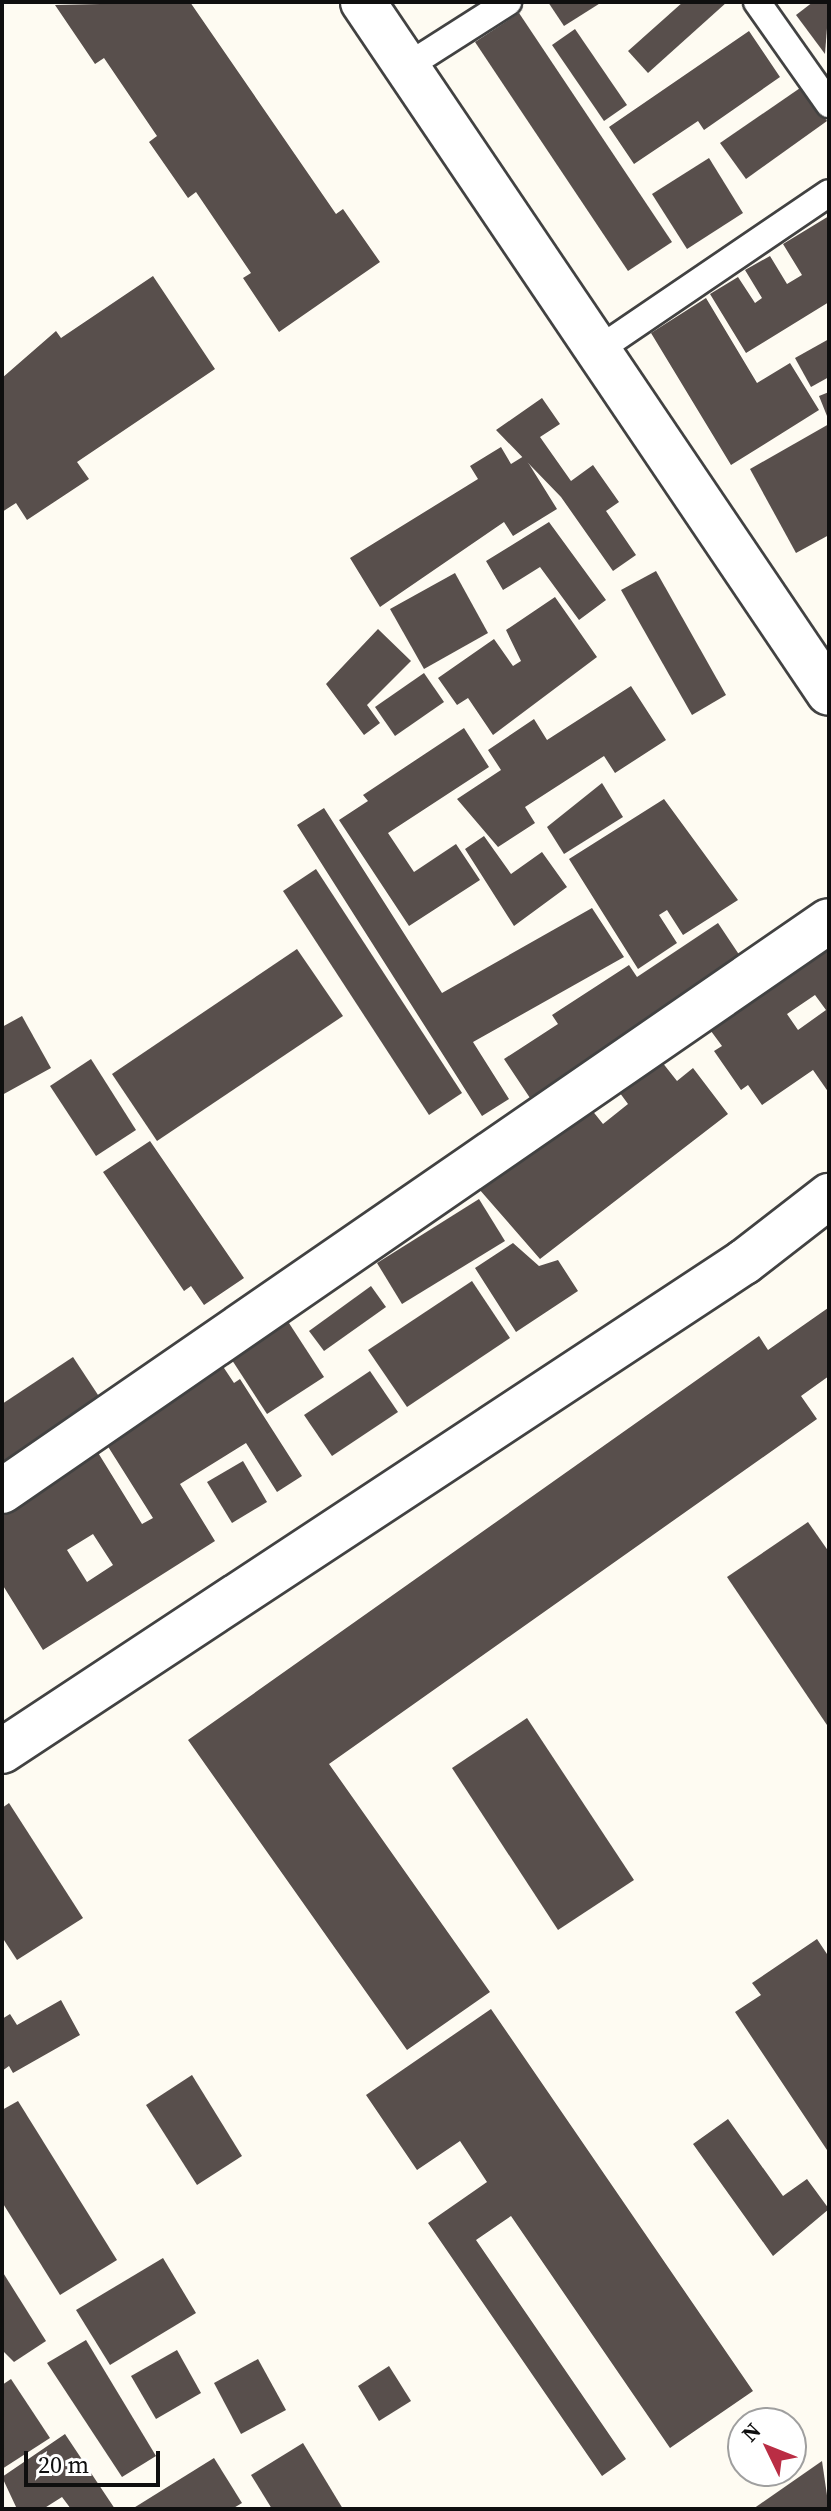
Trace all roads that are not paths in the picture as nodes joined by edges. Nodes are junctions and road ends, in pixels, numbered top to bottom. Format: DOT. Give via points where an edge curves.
graph roads {
  1 [pos="363,2"];
  2 [pos="508,2"];
  3 [pos="757,2"];
  4 [pos="406,67"];
  5 [pos="829,104"];
  6 [pos="829,193"];
  7 [pos="598,350"];
  8 [pos="829,693"];
  9 [pos="829,921"];
  10 [pos="825,1207"];
  11 [pos="2,1491"];
  12 [pos="2,1751"];
  1 -- 4 [label="street"];
  2 -- 4 [label="lane"];
  3 -- 5 [label="lane"];
  4 -- 7 [label="street"];
  6 -- 7 [label="lane"];
  7 -- 8 [label="street"];
  9 -- 11 [label="street"];
  10 -- 12 [label="street"];
}
